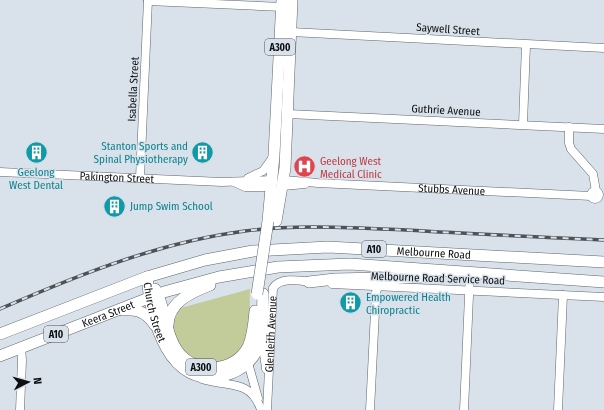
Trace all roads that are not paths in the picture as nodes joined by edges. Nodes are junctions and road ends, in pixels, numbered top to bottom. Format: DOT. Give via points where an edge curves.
graph roads {
  1 [pos="292,0"];
  2 [pos="148,1"];
  3 [pos="282,3"];
  4 [pos="291,32"];
  5 [pos="526,45"];
  6 [pos="604,48"];
  7 [pos="288,114"];
  8 [pos="523,124"];
  9 [pos="569,127"];
  10 [pos="604,129"];
  11 [pos="274,155"];
  12 [pos="0,172"];
  13 [pos="140,178"];
  14 [pos="234,182"];
  15 [pos="278,183"];
  16 [pos="598,195"];
  17 [pos="604,262"];
  18 [pos="246,271"];
  19 [pos="470,273"];
  20 [pos="147,277"];
  21 [pos="309,282"];
  22 [pos="604,282"];
  23 [pos="274,287"];
  24 [pos="378,287"];
  25 [pos="469,289"];
  26 [pos="260,294"];
  27 [pos="563,295"];
  28 [pos="153,296"];
  29 [pos="604,297"];
  30 [pos="112,312"];
  31 [pos="261,316"];
  32 [pos="168,328"];
  33 [pos="0,334"];
  34 [pos="162,340"];
  35 [pos="21,348"];
  36 [pos="247,348"];
  37 [pos="0,356"];
  38 [pos="248,363"];
  39 [pos="182,368"];
  40 [pos="269,382"];
  41 [pos="242,386"];
  42 [pos="255,387"];
  43 [pos="262,409"];
  44 [pos="20,410"];
  45 [pos="370,410"];
  46 [pos="464,410"];
  47 [pos="558,410"];
  1 -- 4 [label="highway, Church Street / A300"];
  2 -- 3 [label="street"];
  2 -- 13 [label="street, Isabella Street"];
  3 -- 11 [label="highway, Church Street / A300"];
  4 -- 5 [label="street, Saywell Street"];
  4 -- 7 [label="highway, Church Street / A300"];
  5 -- 6 [label="street, Saywell Street"];
  5 -- 8 [label="street"];
  7 -- 8 [label="street, Guthrie Avenue"];
  7 -- 15 [label="highway, Church Street / A300"];
  8 -- 9 [label="street, Guthrie Avenue"];
  9 -- 10 [label="street, Guthrie Avenue"];
  9 -- 16 [label="street" via="571,149 593,174"];
  11 -- 14 [label="street" via="262,172"];
  11 -- 15 [label="highway, Church Street / A300"];
  12 -- 13 [label="street, Pakington Street"];
  13 -- 14 [label="street, Pakington Street"];
  14 -- 15 [label="street, Pakington Street" via="245,187"];
  15 -- 16 [label="street, Stubbs Avenue"];
  15 -- 26 [label="highway, Church Street / A300"];
  17 -- 20 [label="highway, Melbourne Road / A10" via="312,247 228,255"];
  18 -- 19 [label="highway, Melbourne Road / A10" via="324,264"];
  18 -- 28 [label="highway, Melbourne Road / A10" via="190,283"];
  18 -- 32 [label="highway" via="185,296 170,314"];
  19 -- 21 [label="highway"];
  19 -- 22 [label="highway, Melbourne Road / A10"];
  19 -- 25 [label="street"];
  20 -- 28 [label="highway, Church Street / A300"];
  20 -- 33 [label="highway, Keera Street / A10"];
  21 -- 23 [label="street, Melbourne Road Service Road" via="284,281"];
  21 -- 24 [label="street, Melbourne Road Service Road"];
  23 -- 40 [label="street, Glenleith Avenue"];
  24 -- 25 [label="street, Melbourne Road Service Road"];
  24 -- 45 [label="street"];
  25 -- 27 [label="street, Melbourne Road Service Road"];
  25 -- 46 [label="street"];
  26 -- 31 [label="highway, Church Street / A300"];
  26 -- 36 [label="highway, Church Street / A300"];
  27 -- 29 [label="street, Melbourne Road Service Road"];
  27 -- 47 [label="street"];
  28 -- 30 [label="highway, Keera Street / A10"];
  28 -- 32 [label="highway, Church Street / A300"];
  28 -- 34 [label="highway, Church Street / A300"];
  30 -- 34 [label="highway" via="143,312 150,318"];
  30 -- 35 [label="highway, Keera Street / A10"];
  31 -- 38 [label="highway, Church Street / A300" via="259,345"];
  31 -- 40 [label="street, Glenleith Avenue" via="264,358"];
  32 -- 36 [label="highway, Church Street / A300" via="178,352 187,361 198,366 225,366 240,358"];
  34 -- 39 [label="highway, Church Street / A300" via="172,358"];
  35 -- 37 [label="highway, Keera Street / A10"];
  35 -- 44 [label="street"];
  36 -- 38 [label="highway, Glenleith Avenue"];
  38 -- 39 [label="highway, Church Street / A300" via="235,372 217,377 200,376"];
  38 -- 42 [label="street, Glenleith Avenue"];
  39 -- 41 [label="street" via="208,381"];
  40 -- 42 [label="street"];
  40 -- 43 [label="street, Glenleith Avenue"];
  41 -- 42 [label="street"];
  41 -- 43 [label="street" via="251,392"];
  42 -- 43 [label="street, Glenleith Avenue"];
}
